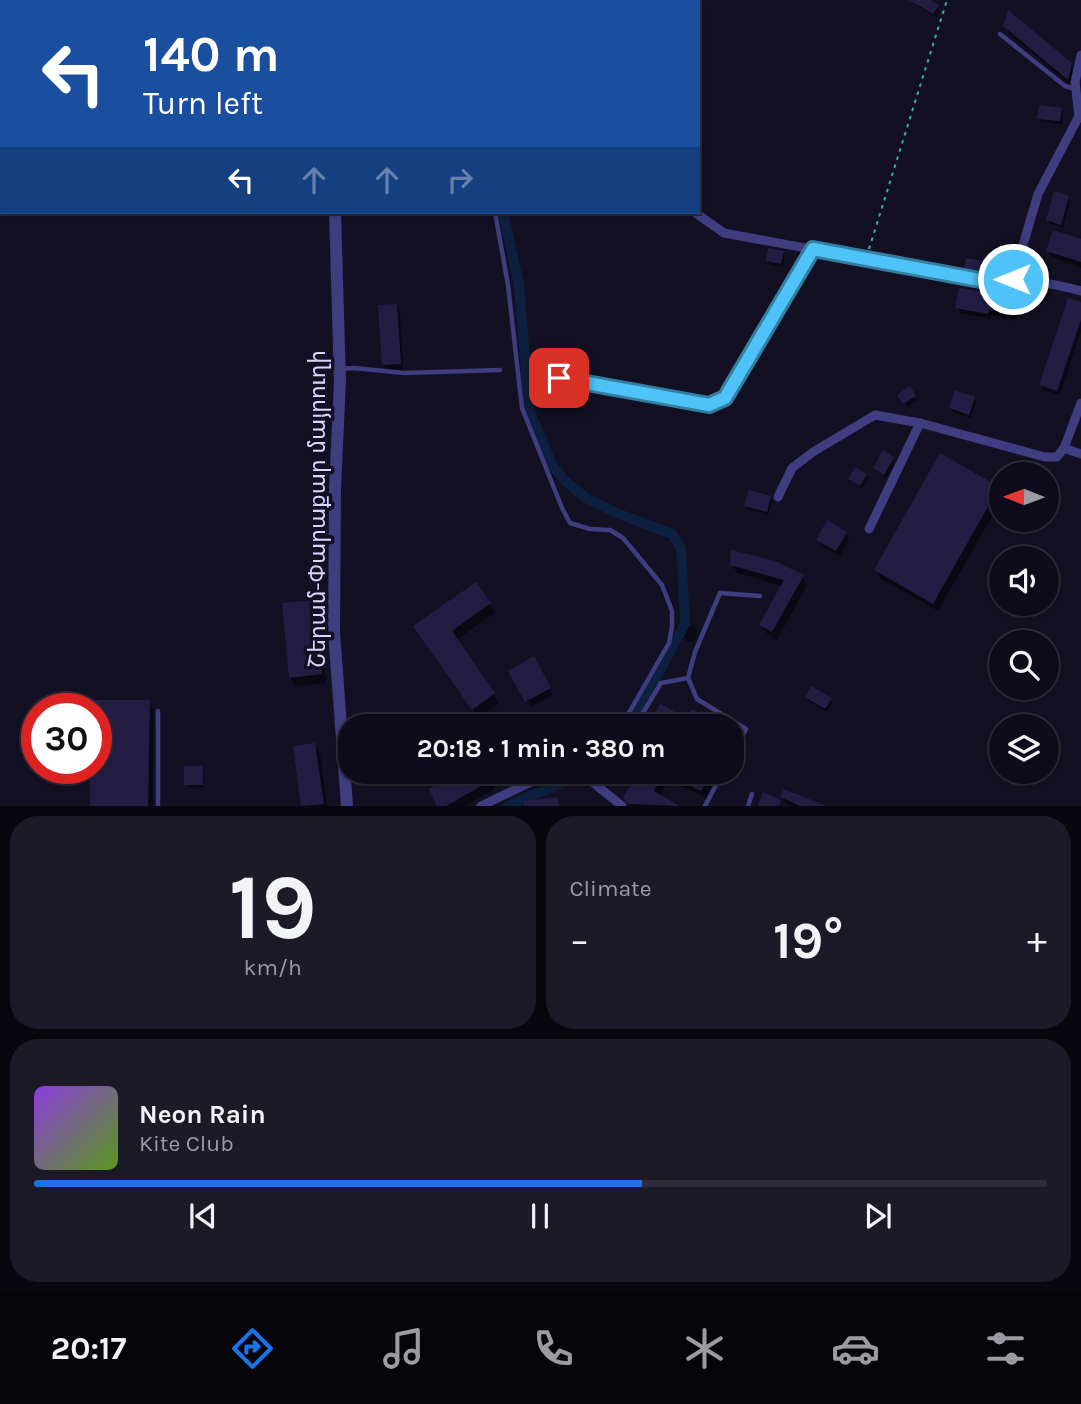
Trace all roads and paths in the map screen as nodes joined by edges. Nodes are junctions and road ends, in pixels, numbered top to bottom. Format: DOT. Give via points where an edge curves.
graph roads {
  1 [pos="947,0"];
  2 [pos="1000,34"];
  3 [pos="1081,55"];
  4 [pos="1076,90"];
  5 [pos="335,214"];
  6 [pos="495,214"];
  7 [pos="697,214"];
  8 [pos="813,249"];
  9 [pos="866,258"];
  10 [pos="1013,279"];
  11 [pos="1081,291"];
  12 [pos="339,369"];
  13 [pos="500,370"];
  14 [pos="559,378"];
  15 [pos="1081,403"];
  16 [pos="920,423"];
  17 [pos="1064,448"];
  18 [pos="1081,454"];
  19 [pos="778,497"];
  20 [pos="869,529"];
  21 [pos="760,596"];
  22 [pos="688,678"];
  23 [pos="158,711"];
  24 [pos="629,714"];
  25 [pos="642,714"];
  26 [pos="722,714"];
  27 [pos="527,784"];
  28 [pos="595,784"];
  29 [pos="717,784"];
  30 [pos="752,794"];
  31 [pos="158,806"];
  32 [pos="347,806"];
  33 [pos="481,806"];
  34 [pos="622,806"];
  35 [pos="705,806"];
  36 [pos="748,806"];
  1 -- 9 [label="path"];
  2 -- 4 [label="lane"];
  3 -- 4 [label="street"];
  4 -- 10 [label="street" via="1079,116 1038,194"];
  5 -- 12 [label="street, Շերամ-Փարաքար մայրուղի"];
  6 -- 24 [label="lane" via="522,408 562,508 570,523 610,530 623,538 662,585 672,611 669,643"];
  7 -- 8 [label="street" via="724,233"];
  8 -- 9 [label="street"];
  8 -- 14 [label="lane" via="725,398 709,405"];
  9 -- 10 [label="street" via="980,280"];
  10 -- 11 [label="street"];
  12 -- 13 [label="lane" via="404,373"];
  12 -- 32 [label="street, Շերամ-Փարաքար մայրուղի" via="334,632"];
  15 -- 17 [label="street"];
  16 -- 17 [label="street" via="1045,457 1057,457"];
  16 -- 19 [label="street" via="875,415 792,468"];
  16 -- 20 [label="street"];
  17 -- 18 [label="street"];
  21 -- 22 [label="lane" via="720,593"];
  22 -- 25 [label="lane" via="661,682"];
  22 -- 26 [label="lane" via="697,699"];
  23 -- 31 [label="lane"];
  27 -- 33 [label="street"];
  28 -- 34 [label="street"];
  29 -- 35 [label="lane"];
  30 -- 36 [label="lane"];
}
